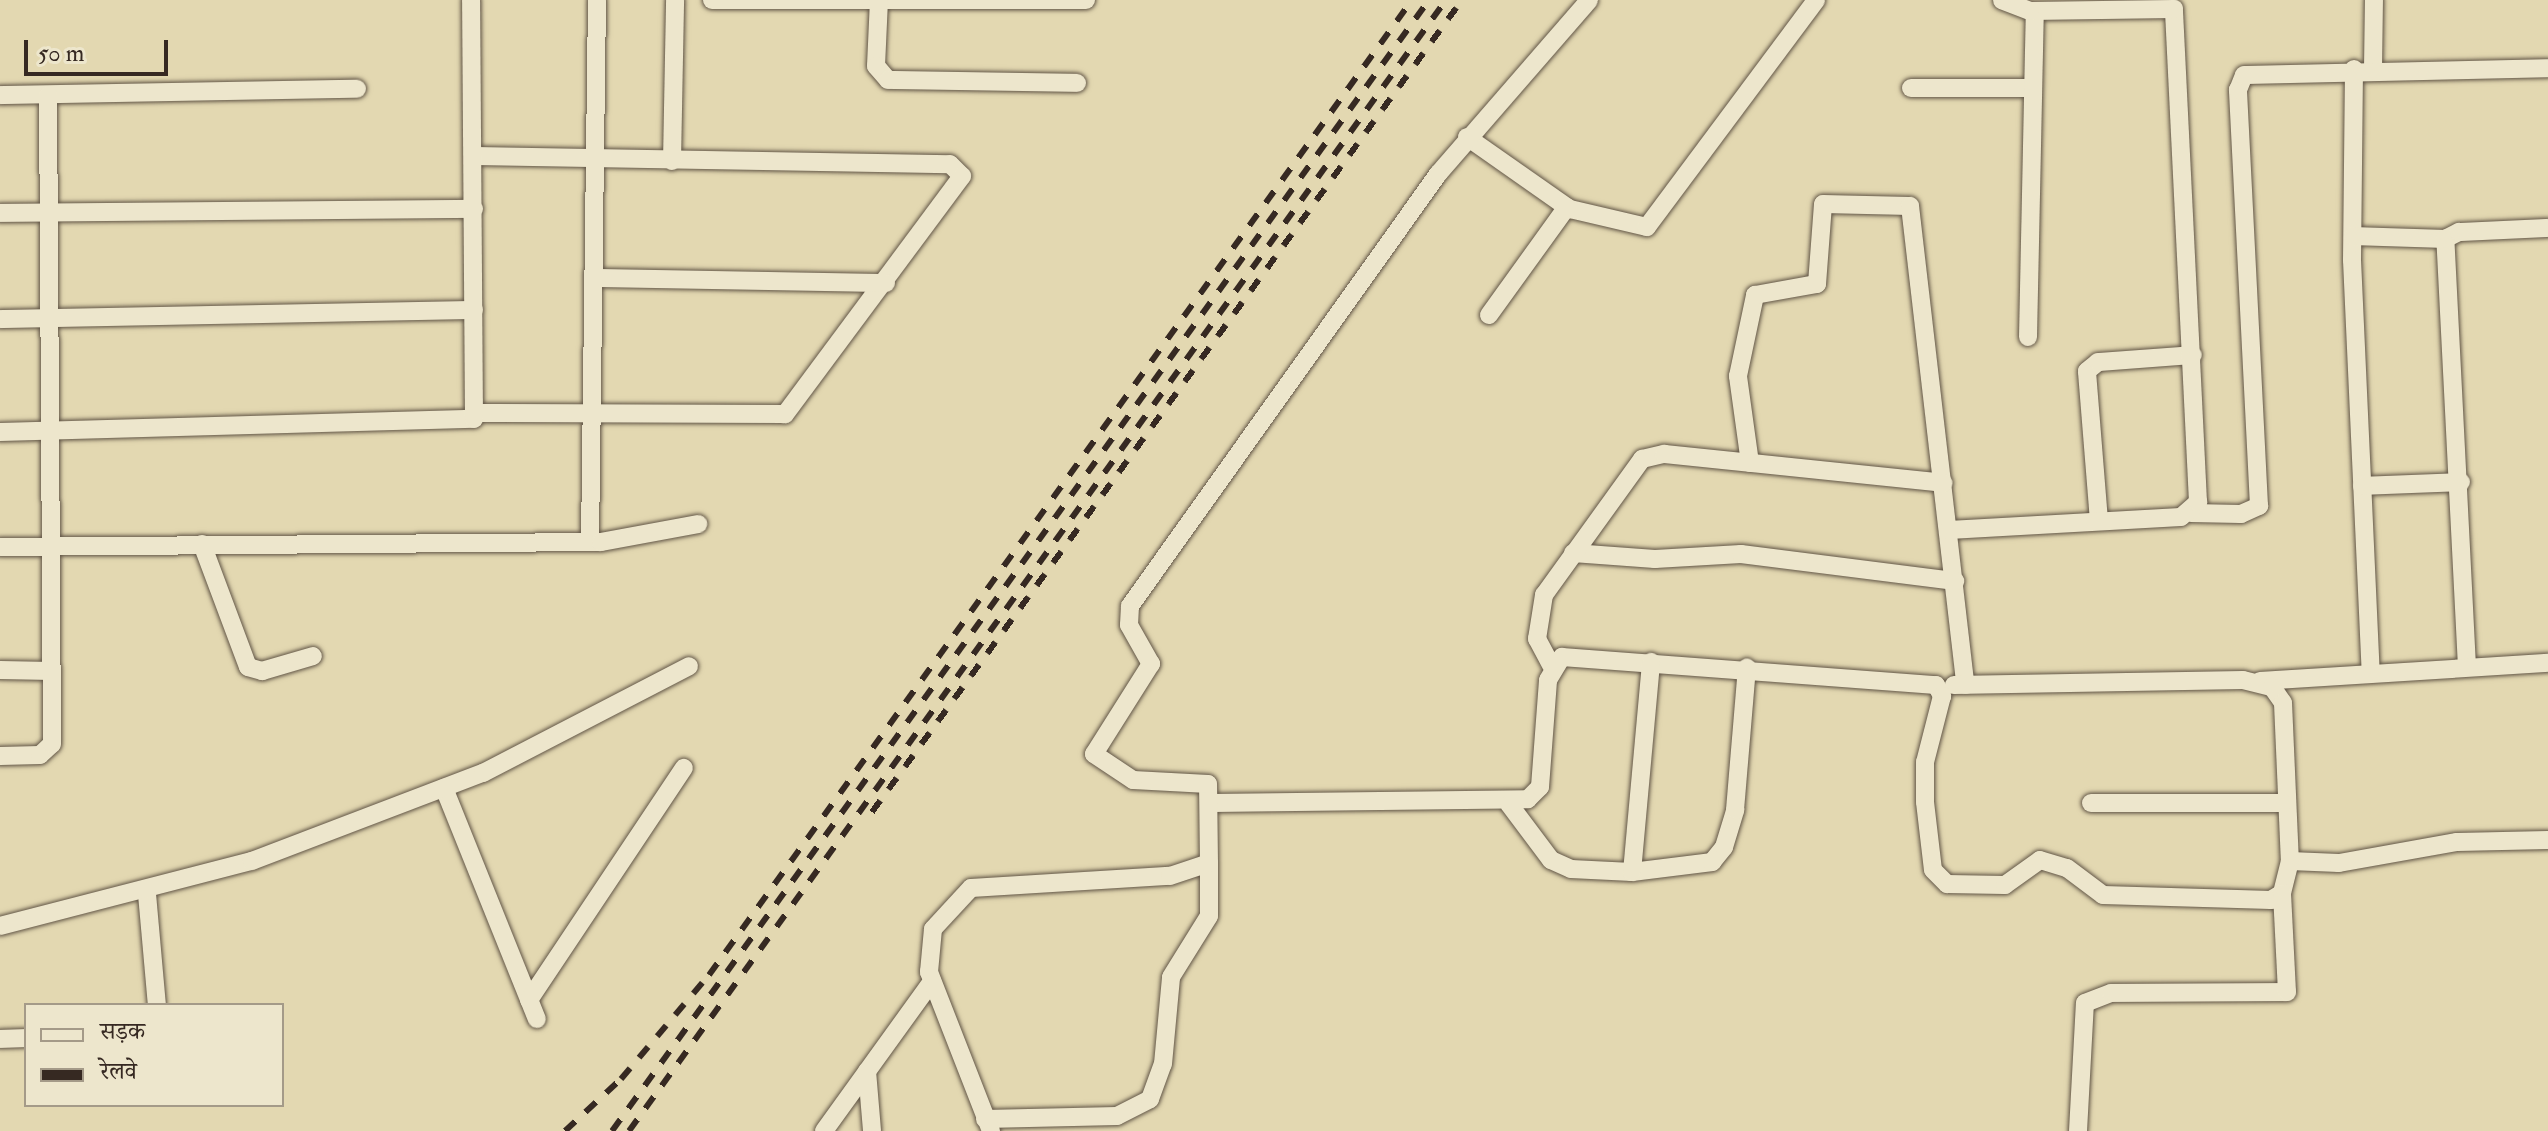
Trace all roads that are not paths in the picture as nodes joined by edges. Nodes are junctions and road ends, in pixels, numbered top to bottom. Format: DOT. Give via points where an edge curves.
graph roads {
  1 [pos="471,0"];
  2 [pos="597,0"];
  3 [pos="675,0"];
  4 [pos="712,0"];
  5 [pos="743,0"];
  6 [pos="1589,0"];
  7 [pos="1816,0"];
  8 [pos="2002,0"];
  9 [pos="2374,0"];
  10 [pos="879,1"];
  11 [pos="1085,1"];
  12 [pos="2171,2"];
  13 [pos="2035,11"];
  14 [pos="2548,68"];
  15 [pos="2364,69"];
  16 [pos="1077,83"];
  17 [pos="1911,88"];
  18 [pos="2033,88"];
  19 [pos="357,89"];
  20 [pos="0,95"];
  21 [pos="48,95"];
  22 [pos="1467,137"];
  23 [pos="475,156"];
  24 [pos="594,161"];
  25 [pos="672,161"];
  26 [pos="1567,207"];
  27 [pos="474,209"];
  28 [pos="48,212"];
  29 [pos="0,213"];
  30 [pos="2548,228"];
  31 [pos="2353,236"];
  32 [pos="2445,239"];
  33 [pos="594,278"];
  34 [pos="886,283"];
  35 [pos="474,310"];
  36 [pos="1489,315"];
  37 [pos="49,318"];
  38 [pos="0,319"];
  39 [pos="2028,337"];
  40 [pos="2193,355"];
  41 [pos="594,409"];
  42 [pos="477,413"];
  43 [pos="52,431"];
  44 [pos="0,432"];
  45 [pos="1750,463"];
  46 [pos="2461,482"];
  47 [pos="1944,483"];
  48 [pos="2362,486"];
  49 [pos="2191,513"];
  50 [pos="2099,521"];
  51 [pos="698,524"];
  52 [pos="1949,530"];
  53 [pos="590,542"];
  54 [pos="202,544"];
  55 [pos="53,546"];
  56 [pos="0,547"];
  57 [pos="1573,553"];
  58 [pos="1955,581"];
  59 [pos="313,656"];
  60 [pos="1651,662"];
  61 [pos="2548,663"];
  62 [pos="1551,665"];
  63 [pos="689,666"];
  64 [pos="2467,667"];
  65 [pos="1747,668"];
  66 [pos="0,670"];
  67 [pos="52,671"];
  68 [pos="2371,671"];
  69 [pos="2260,681"];
  70 [pos="1936,685"];
  71 [pos="1965,685"];
  72 [pos="0,756"];
  73 [pos="684,768"];
  74 [pos="444,788"];
  75 [pos="1212,803"];
  76 [pos="2091,803"];
  77 [pos="2283,803"];
  78 [pos="1509,804"];
  79 [pos="2548,840"];
  80 [pos="2290,861"];
  81 [pos="1209,863"];
  82 [pos="1632,872"];
  83 [pos="2282,893"];
  84 [pos="147,894"];
  85 [pos="0,926"];
  86 [pos="932,981"];
  87 [pos="529,1000"];
  88 [pos="157,1003"];
  89 [pos="537,1019"];
  90 [pos="24,1038"];
  91 [pos="0,1039"];
  92 [pos="867,1071"];
  93 [pos="988,1125"];
  94 [pos="824,1131"];
  95 [pos="872,1131"];
  96 [pos="2078,1131"];
  1 -- 23 [label="street"];
  2 -- 24 [label="street"];
  3 -- 25 [label="street"];
  4 -- 5 [label="street"];
  5 -- 10 [label="street"];
  6 -- 22 [label="street"];
  7 -- 26 [label="street" via="1655,221 1638,227"];
  8 -- 13 [label="street"];
  9 -- 15 [label="street"];
  10 -- 11 [label="street"];
  10 -- 16 [label="street" via="876,66 888,80"];
  12 -- 13 [label="street"];
  12 -- 40 [label="street" via="2177,17"];
  13 -- 18 [label="street"];
  14 -- 15 [label="street"];
  15 -- 31 [label="street"];
  15 -- 49 [label="street" via="2253,73 2239,82 2259,506 2241,514"];
  17 -- 18 [label="street"];
  18 -- 39 [label="street"];
  19 -- 21 [label="street"];
  20 -- 21 [label="street"];
  21 -- 28 [label="street"];
  22 -- 26 [label="street"];
  22 -- 75 [label="street" via="1130,606 1129,625 1151,664 1094,754 1133,780 1204,781"];
  23 -- 24 [label="street"];
  23 -- 27 [label="street"];
  24 -- 25 [label="street"];
  24 -- 33 [label="street"];
  25 -- 34 [label="street" via="957,166 962,176 953,192"];
  26 -- 36 [label="street"];
  27 -- 28 [label="street"];
  27 -- 35 [label="street"];
  28 -- 29 [label="street"];
  28 -- 37 [label="street"];
  30 -- 32 [label="street" via="2459,232"];
  31 -- 32 [label="street"];
  31 -- 48 [label="street"];
  32 -- 46 [label="street"];
  33 -- 34 [label="street"];
  33 -- 41 [label="street"];
  34 -- 41 [label="street" via="785,414"];
  35 -- 37 [label="street"];
  35 -- 42 [label="street"];
  37 -- 38 [label="street"];
  37 -- 43 [label="street"];
  40 -- 49 [label="street" via="2198,502"];
  40 -- 50 [label="street" via="2098,362 2087,371"];
  41 -- 42 [label="street"];
  41 -- 53 [label="street"];
  42 -- 43 [label="street" via="466,422"];
  43 -- 44 [label="street"];
  43 -- 55 [label="street"];
  45 -- 47 [label="street"];
  45 -- 47 [label="street" via="1738,376 1752,300 1763,291 1817,284 1823,204 1904,204 1914,211"];
  45 -- 57 [label="street" via="1664,454 1642,459"];
  46 -- 48 [label="street"];
  46 -- 64 [label="street"];
  47 -- 52 [label="street"];
  48 -- 68 [label="street"];
  49 -- 50 [label="street"];
  50 -- 52 [label="street"];
  51 -- 53 [label="street"];
  52 -- 58 [label="street"];
  53 -- 54 [label="street"];
  54 -- 55 [label="street"];
  54 -- 59 [label="street" via="248,667 262,671"];
  55 -- 56 [label="street"];
  55 -- 67 [label="street"];
  57 -- 58 [label="street" via="1655,559 1741,554"];
  57 -- 62 [label="street" via="1544,595 1536,624"];
  58 -- 71 [label="street"];
  60 -- 62 [label="street" via="1562,657"];
  60 -- 65 [label="street"];
  60 -- 82 [label="street"];
  61 -- 64 [label="street"];
  62 -- 78 [label="street" via="1540,787"];
  63 -- 74 [label="street"];
  64 -- 68 [label="street"];
  65 -- 70 [label="street"];
  65 -- 82 [label="street" via="1735,810 1724,847 1697,869"];
  66 -- 67 [label="street"];
  67 -- 72 [label="street" via="49,751"];
  68 -- 69 [label="street"];
  69 -- 71 [label="street"];
  69 -- 77 [label="street" via="2283,703"];
  70 -- 71 [label="street"];
  70 -- 83 [label="street" via="1942,696 1928,742 1925,794 1940,883 2005,885 2040,860 2067,868 2103,895 2196,903"];
  73 -- 87 [label="street"];
  74 -- 84 [label="street"];
  74 -- 87 [label="street"];
  75 -- 78 [label="street"];
  75 -- 81 [label="street"];
  76 -- 77 [label="street"];
  77 -- 80 [label="street"];
  78 -- 82 [label="street" via="1559,865"];
  79 -- 80 [label="street" via="2457,842 2329,863"];
  80 -- 83 [label="street"];
  81 -- 86 [label="street" via="1170,876 964,890 933,929 926,958"];
  81 -- 93 [label="street" via="1209,916 1171,977 1163,1064 1150,1099 1117,1116"];
  83 -- 96 [label="street" via="2287,992 2111,993 2085,1003"];
  84 -- 85 [label="street"];
  84 -- 88 [label="street"];
  86 -- 92 [label="street"];
  86 -- 93 [label="street"];
  87 -- 89 [label="street"];
  90 -- 91 [label="street"];
  92 -- 94 [label="street"];
  92 -- 95 [label="street"];
}
